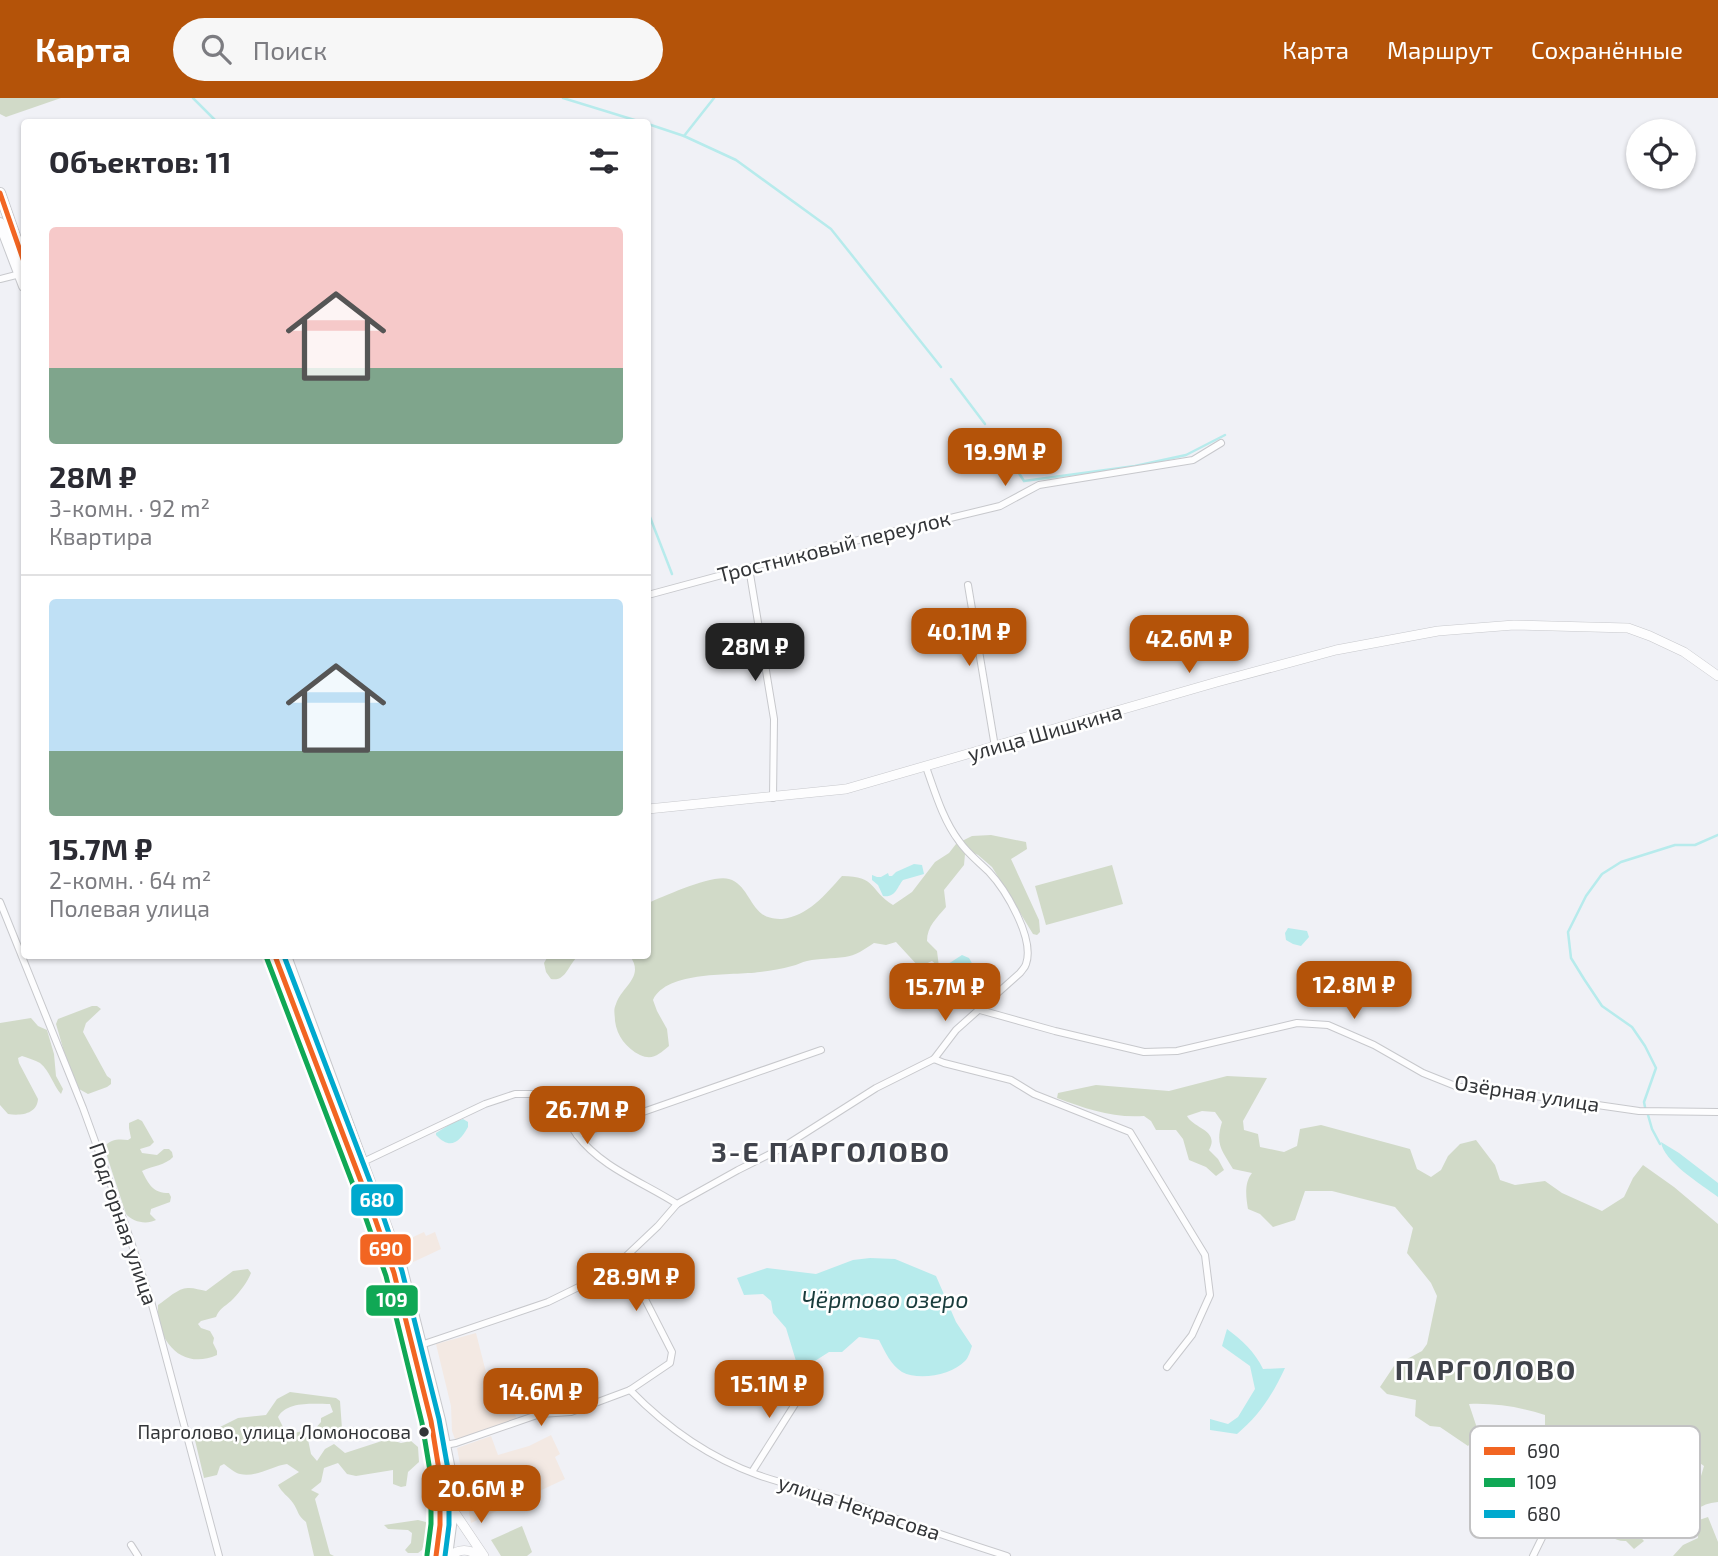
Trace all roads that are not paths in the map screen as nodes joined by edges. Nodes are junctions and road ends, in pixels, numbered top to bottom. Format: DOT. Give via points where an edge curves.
graph roads {
  1 [pos="0,192"];
  2 [pos="0,223"];
  3 [pos="21,252"];
  4 [pos="20,274"];
  5 [pos="21,277"];
  6 [pos="0,279"];
  7 [pos="1221,443"];
  8 [pos="749,568"];
  9 [pos="968,585"];
  10 [pos="651,594"];
  11 [pos="1718,676"];
  12 [pos="995,747"];
  13 [pos="926,767"];
  14 [pos="773,798"];
  15 [pos="651,809"];
  16 [pos="0,902"];
  17 [pos="21,954"];
  18 [pos="23,959"];
  19 [pos="276,959"];
  20 [pos="287,959"];
  21 [pos="980,1010"];
  22 [pos="821,1050"];
  23 [pos="934,1059"];
  24 [pos="1718,1112"];
  25 [pos="577,1135"];
  26 [pos="363,1162"];
  27 [pos="677,1204"];
  28 [pos="624,1258"];
  29 [pos="421,1345"];
  30 [pos="1167,1367"];
  31 [pos="809,1382"];
  32 [pos="630,1390"];
  33 [pos="445,1445"];
  34 [pos="752,1472"];
  35 [pos="453,1510"];
  36 [pos="1541,1538"];
  37 [pos="131,1545"];
  38 [pos="138,1556"];
  39 [pos="219,1556"];
  40 [pos="436,1556"];
  41 [pos="449,1556"];
  42 [pos="482,1556"];
  43 [pos="1007,1556"];
  44 [pos="1532,1556"];
  1 -- 3 [label="main road"];
  2 -- 4 [label="main road"];
  4 -- 5 [label="main road"];
  4 -- 6 [label="street"];
  7 -- 8 [label="street, Тростниковый переулок" via="1193,460 1039,485 1000,506"];
  8 -- 10 [label="street, Тростниковый переулок"];
  8 -- 14 [label="street" via="774,719"];
  9 -- 12 [label="street"];
  11 -- 12 [label="street, улица Шишкина" via="1684,652 1628,628 1514,625 1437,631 1336,650"];
  12 -- 13 [label="street, улица Шишкина"];
  13 -- 14 [label="street, улица Шишкина" via="846,789"];
  13 -- 21 [label="street" via="946,820 1006,894 1027,945 1020,973"];
  14 -- 15 [label="street, улица Шишкина"];
  16 -- 17 [label="street, Подгорная улица"];
  18 -- 39 [label="street, Подгорная улица" via="83,1108 151,1301"];
  19 -- 40 [label="main road" via="394,1273 438,1466"];
  20 -- 26 [label="main road"];
  21 -- 23 [label="street" via="956,1030"];
  21 -- 24 [label="street, Озёрная улица" via="1144,1052 1177,1051 1297,1023 1328,1025 1458,1087 1639,1111"];
  22 -- 25 [label="street"];
  23 -- 27 [label="street"];
  23 -- 30 [label="street" via="1011,1080 1034,1094 1130,1132 1205,1255 1210,1295 1192,1335"];
  25 -- 26 [label="street" via="548,1097 514,1094"];
  25 -- 27 [label="street" via="601,1159"];
  26 -- 29 [label="main road" via="402,1269"];
  27 -- 28 [label="street"];
  28 -- 29 [label="street" via="548,1302"];
  28 -- 32 [label="street" via="672,1353 670,1363"];
  29 -- 33 [label="main road"];
  31 -- 34 [label="street, улица Некрасова"];
  32 -- 33 [label="street" via="571,1412 540,1414"];
  32 -- 34 [label="street, улица Некрасова" via="688,1440"];
  33 -- 35 [label="main road"];
  34 -- 43 [label="street, улица Некрасова"];
  35 -- 41 [label="main road"];
  35 -- 42 [label="street"];
  36 -- 44 [label="street"];
  37 -- 38 [label="street"];
  41 -- 42 [label="street" via="467,1550"];
}
